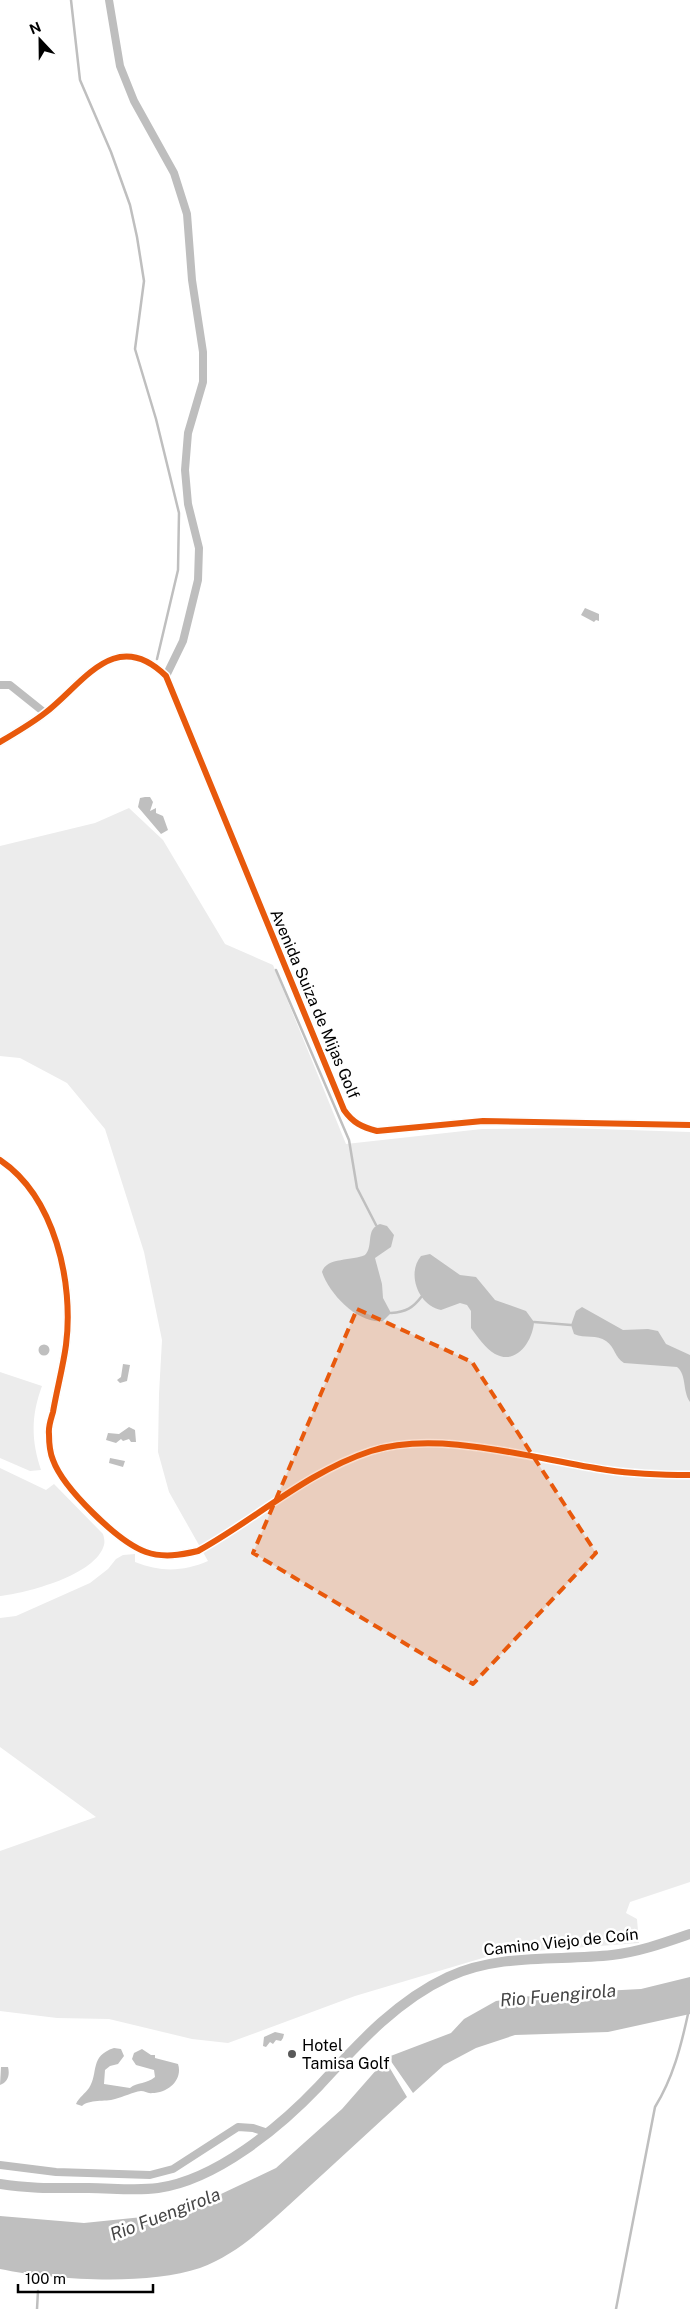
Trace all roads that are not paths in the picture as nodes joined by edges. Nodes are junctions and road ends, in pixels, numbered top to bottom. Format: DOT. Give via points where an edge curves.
graph roads {
  1 [pos="109,0"];
  2 [pos="166,676"];
  3 [pos="0,685"];
  4 [pos="45,713"];
  5 [pos="0,742"];
  6 [pos="690,1125"];
  7 [pos="0,1160"];
  8 [pos="690,1475"];
  9 [pos="690,1934"];
  10 [pos="268,2133"];
  11 [pos="0,2165"];
  12 [pos="0,2184"];
  1 -- 2 [label="street" via="120,66 134,102 174,173 187,214 192,280 203,352 203,382 188,433 185,470 188,504 199,548 198,580 183,641"];
  2 -- 4 [label="street, Avenida Suiza de Mijas Golf" via="134,657 114,658 100,663"];
  2 -- 6 [label="street, Avenida Suiza de Mijas Golf" via="291,984 351,1120 377,1131 482,1121"];
  3 -- 4 [label="street" via="10,685"];
  4 -- 5 [label="street, Avenida Suiza de Mijas Golf"];
  7 -- 8 [label="street" via="40,1204 62,1265 67,1328 48,1432 53,1460 66,1482 100,1520 145,1552 162,1556 198,1551 303,1484 371,1451 390,1447 448,1445 608,1470"];
  9 -- 10 [label="street, Camino Viejo de Coín" via="644,1950 499,1962 447,1977 401,2004"];
  10 -- 11 [label="street" via="238,2127 174,2169 150,2175 56,2172"];
  10 -- 12 [label="street, Camino Viejo de Coín" via="209,2172 158,2188 38,2188"];
}
